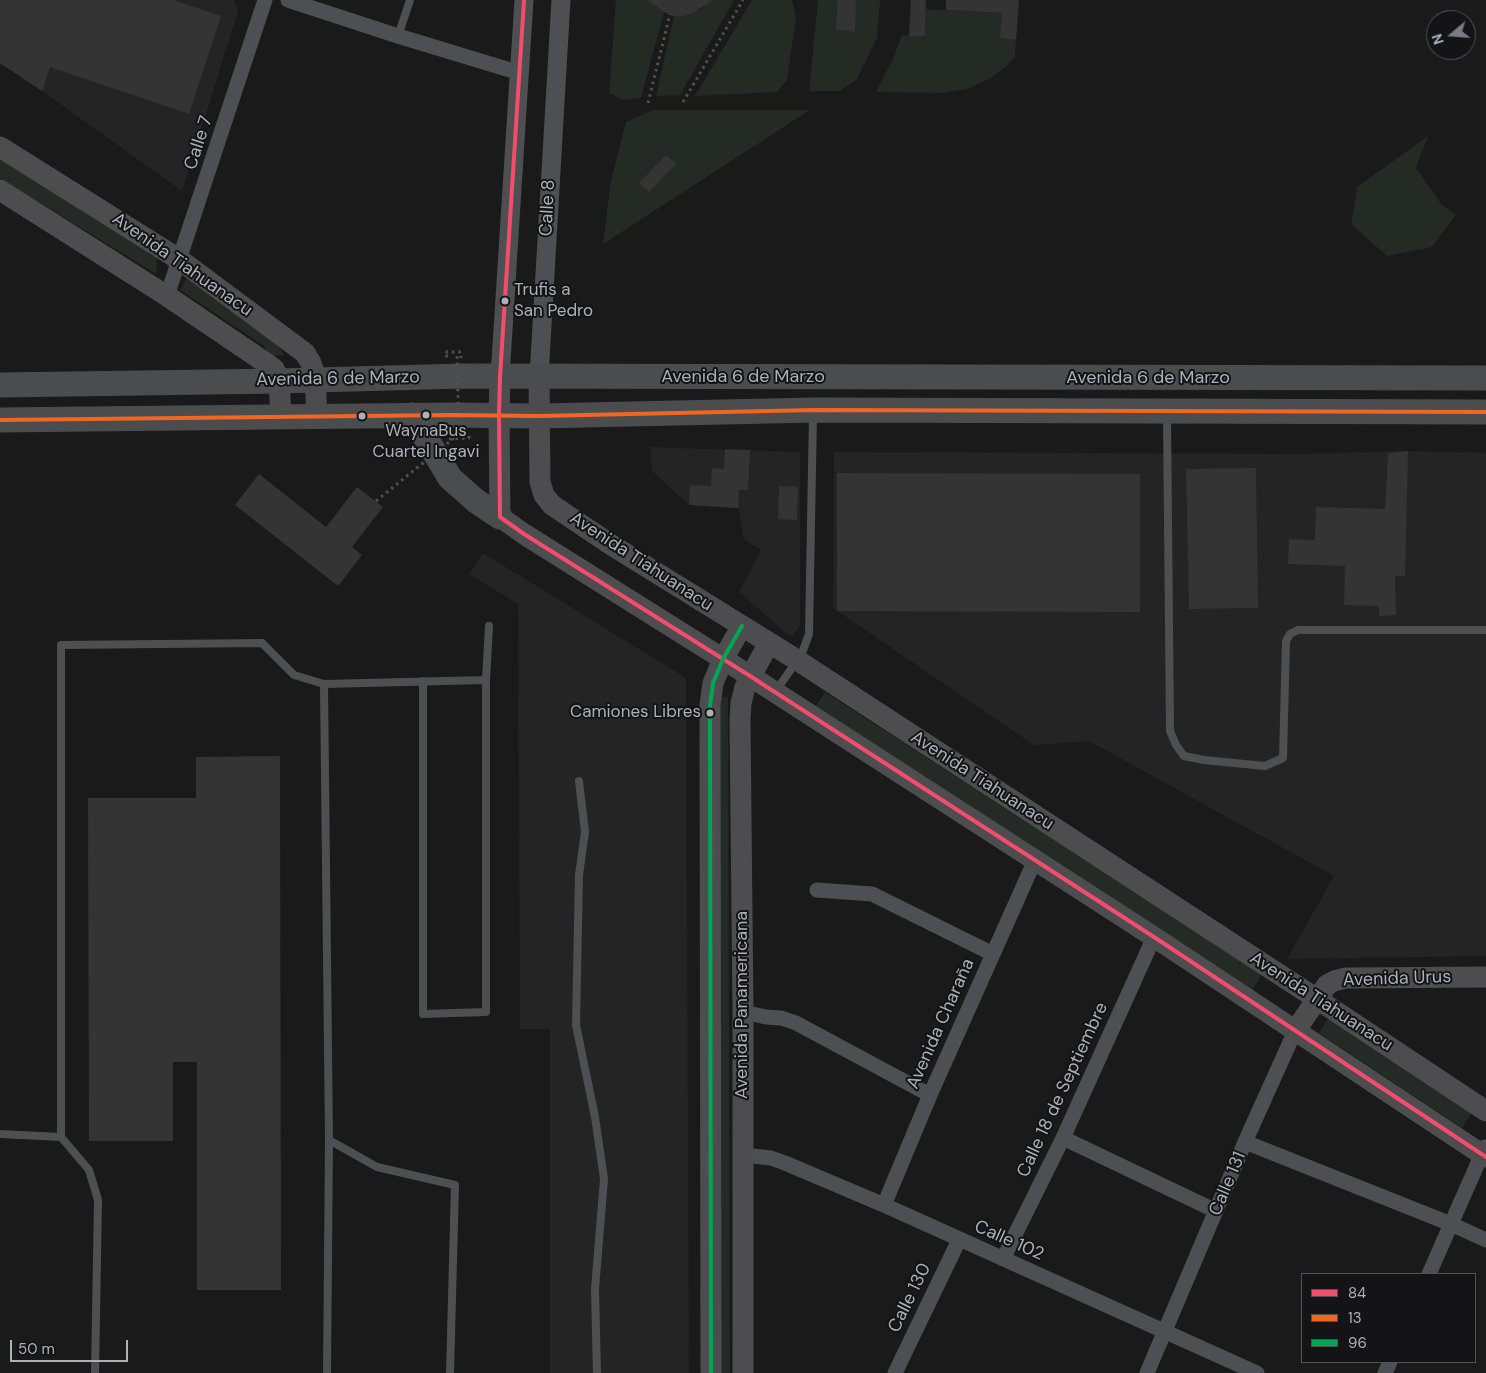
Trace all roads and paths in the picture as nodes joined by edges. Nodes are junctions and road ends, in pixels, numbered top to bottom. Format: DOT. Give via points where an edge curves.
graph roads {
  1 [pos="265,0"];
  2 [pos="288,0"];
  3 [pos="410,0"];
  4 [pos="524,0"];
  5 [pos="561,0"];
  6 [pos="743,0"];
  7 [pos="670,14"];
  8 [pos="398,36"];
  9 [pos="520,73"];
  10 [pos="683,102"];
  11 [pos="648,103"];
  12 [pos="0,147"];
  13 [pos="0,190"];
  14 [pos="180,260"];
  15 [pos="167,296"];
  16 [pos="461,352"];
  17 [pos="500,377"];
  18 [pos="539,377"];
  19 [pos="1486,378"];
  20 [pos="316,380"];
  21 [pos="278,381"];
  22 [pos="0,385"];
  23 [pos="814,410"];
  24 [pos="1167,411"];
  25 [pos="1486,412"];
  26 [pos="412,415"];
  27 [pos="317,416"];
  28 [pos="499,416"];
  29 [pos="539,416"];
  30 [pos="281,418"];
  31 [pos="0,420"];
  32 [pos="469,434"];
  33 [pos="452,439"];
  34 [pos="376,501"];
  35 [pos="500,517"];
  36 [pos="489,626"];
  37 [pos="742,626"];
  38 [pos="1486,630"];
  39 [pos="769,643"];
  40 [pos="722,659"];
  41 [pos="796,660"];
  42 [pos="750,676"];
  43 [pos="486,680"];
  44 [pos="423,681"];
  45 [pos="324,684"];
  46 [pos="775,692"];
  47 [pos="579,781"];
  48 [pos="1036,860"];
  49 [pos="817,890"];
  50 [pos="1154,937"];
  51 [pos="992,954"];
  52 [pos="1486,977"];
  53 [pos="1317,999"];
  54 [pos="743,1012"];
  55 [pos="1295,1031"];
  56 [pos="930,1095"];
  57 [pos="1486,1111"];
  58 [pos="0,1134"];
  59 [pos="61,1137"];
  60 [pos="1062,1138"];
  61 [pos="328,1140"];
  62 [pos="1245,1142"];
  63 [pos="1485,1153"];
  64 [pos="742,1155"];
  65 [pos="884,1205"];
  66 [pos="1216,1211"];
  67 [pos="1451,1224"];
  68 [pos="959,1240"];
  69 [pos="1486,1240"];
  70 [pos="1003,1259"];
  71 [pos="1429,1273"];
  72 [pos="1165,1332"];
  73 [pos="96,1373"];
  74 [pos="327,1373"];
  75 [pos="450,1373"];
  76 [pos="597,1373"];
  77 [pos="711,1373"];
  78 [pos="742,1373"];
  79 [pos="895,1373"];
  80 [pos="1147,1373"];
  81 [pos="1257,1373"];
  1 -- 14 [label="street, Calle 7"];
  2 -- 8 [label="street"];
  3 -- 8 [label="lane"];
  4 -- 9 [label="street, Calle 8"];
  5 -- 18 [label="street, Calle 8"];
  6 -- 10 [label="path"];
  7 -- 11 [label="path"];
  8 -- 9 [label="street"];
  9 -- 17 [label="street, Calle 8"];
  12 -- 14 [label="main road, Avenida Tiahuanacu"];
  13 -- 15 [label="main road, Avenida Tiahuanacu"];
  14 -- 15 [label="street, Calle 7"];
  14 -- 20 [label="main road, Avenida Tiahuanacu" via="306,353"];
  15 -- 21 [label="main road, Avenida Tiahuanacu" via="274,369"];
  16 -- 34 [label="path, bridge" via="445,352 446,356 457,356 458,434"];
  17 -- 18 [label="highway, Avenida 6 de Marzo"];
  17 -- 20 [label="highway, Avenida 6 de Marzo"];
  17 -- 28 [label="main road, Calle 8"];
  18 -- 19 [label="highway, Avenida 6 de Marzo"];
  18 -- 29 [label="main road, Calle 8"];
  20 -- 21 [label="highway, Avenida 6 de Marzo"];
  20 -- 27 [label="main road, Avenida Tiahuanacu"];
  21 -- 22 [label="highway, Avenida 6 de Marzo"];
  21 -- 30 [label="main road"];
  23 -- 24 [label="highway, Avenida 6 de Marzo"];
  23 -- 29 [label="highway, Avenida 6 de Marzo"];
  23 -- 41 [label="lane" via="808,634 802,653"];
  24 -- 25 [label="highway, Avenida 6 de Marzo"];
  24 -- 38 [label="lane" via="1170,731 1184,756 1265,766 1282,758 1286,641 1298,630"];
  26 -- 27 [label="highway, Avenida 6 de Marzo"];
  26 -- 28 [label="highway, Avenida 6 de Marzo"];
  26 -- 35 [label="highway" via="450,478"];
  27 -- 30 [label="highway, Avenida 6 de Marzo"];
  28 -- 29 [label="highway, Avenida 6 de Marzo"];
  28 -- 35 [label="main road"];
  29 -- 37 [label="main road, Avenida Tiahuanacu" via="540,482 552,505"];
  30 -- 31 [label="highway, Avenida 6 de Marzo"];
  32 -- 33 [label="path" via="469,438"];
  35 -- 40 [label="main road, Avenida Tiahuanacu"];
  36 -- 43 [label="lane"];
  37 -- 39 [label="main road, Avenida Tiahuanacu"];
  37 -- 40 [label="main road, Avenida Panamericana"];
  39 -- 41 [label="main road, Avenida Tiahuanacu"];
  39 -- 42 [label="main road, Avenida Panamericana"];
  40 -- 42 [label="main road, Avenida Tiahuanacu"];
  40 -- 77 [label="main road, Avenida Panamericana" via="713,683 710,705"];
  41 -- 46 [label="lane"];
  41 -- 53 [label="main road, Avenida Tiahuanacu"];
  42 -- 46 [label="main road, Avenida Tiahuanacu"];
  42 -- 54 [label="main road, Avenida Panamericana" via="743,695 740,720"];
  43 -- 44 [label="lane"];
  43 -- 44 [label="lane" via="486,1012 423,1014"];
  44 -- 45 [label="lane"];
  45 -- 59 [label="lane" via="294,675 262,643 61,644"];
  45 -- 61 [label="lane"];
  46 -- 48 [label="main road, Avenida Tiahuanacu"];
  47 -- 76 [label="lane" via="585,832 579,875 576,1024 604,1179 595,1290"];
  48 -- 50 [label="main road, Avenida Tiahuanacu"];
  48 -- 51 [label="street, Avenida Charaña"];
  49 -- 51 [label="street" via="872,894"];
  50 -- 55 [label="main road, Avenida Tiahuanacu"];
  50 -- 60 [label="street, Calle 18 de Septiembre"];
  51 -- 56 [label="street, Avenida Charaña"];
  52 -- 53 [label="main road, Avenida Urus" via="1346,978 1327,985"];
  53 -- 55 [label="main road, Calle 131"];
  53 -- 57 [label="main road, Avenida Tiahuanacu"];
  54 -- 56 [label="street" via="796,1023"];
  54 -- 64 [label="main road, Avenida Panamericana"];
  55 -- 62 [label="street, Calle 131"];
  55 -- 63 [label="main road, Avenida Tiahuanacu"];
  56 -- 65 [label="street, Avenida Charaña"];
  58 -- 59 [label="lane"];
  59 -- 73 [label="lane" via="89,1170 98,1200"];
  60 -- 66 [label="street"];
  60 -- 70 [label="street, Calle 18 de Septiembre"];
  61 -- 74 [label="lane"];
  61 -- 75 [label="lane" via="377,1167 455,1185"];
  62 -- 66 [label="street, Calle 131"];
  62 -- 67 [label="street"];
  63 -- 67 [label="street"];
  64 -- 65 [label="street, Calle 102" via="785,1162"];
  64 -- 78 [label="main road, Avenida Panamericana"];
  65 -- 68 [label="street, Calle 102"];
  66 -- 72 [label="street, Calle 131"];
  67 -- 69 [label="street"];
  67 -- 71 [label="street"];
  68 -- 70 [label="street, Calle 102"];
  68 -- 79 [label="street, Calle 130"];
  70 -- 72 [label="street, Calle 102"];
  72 -- 80 [label="street, Calle 131"];
  72 -- 81 [label="street, Calle 102"];
}
